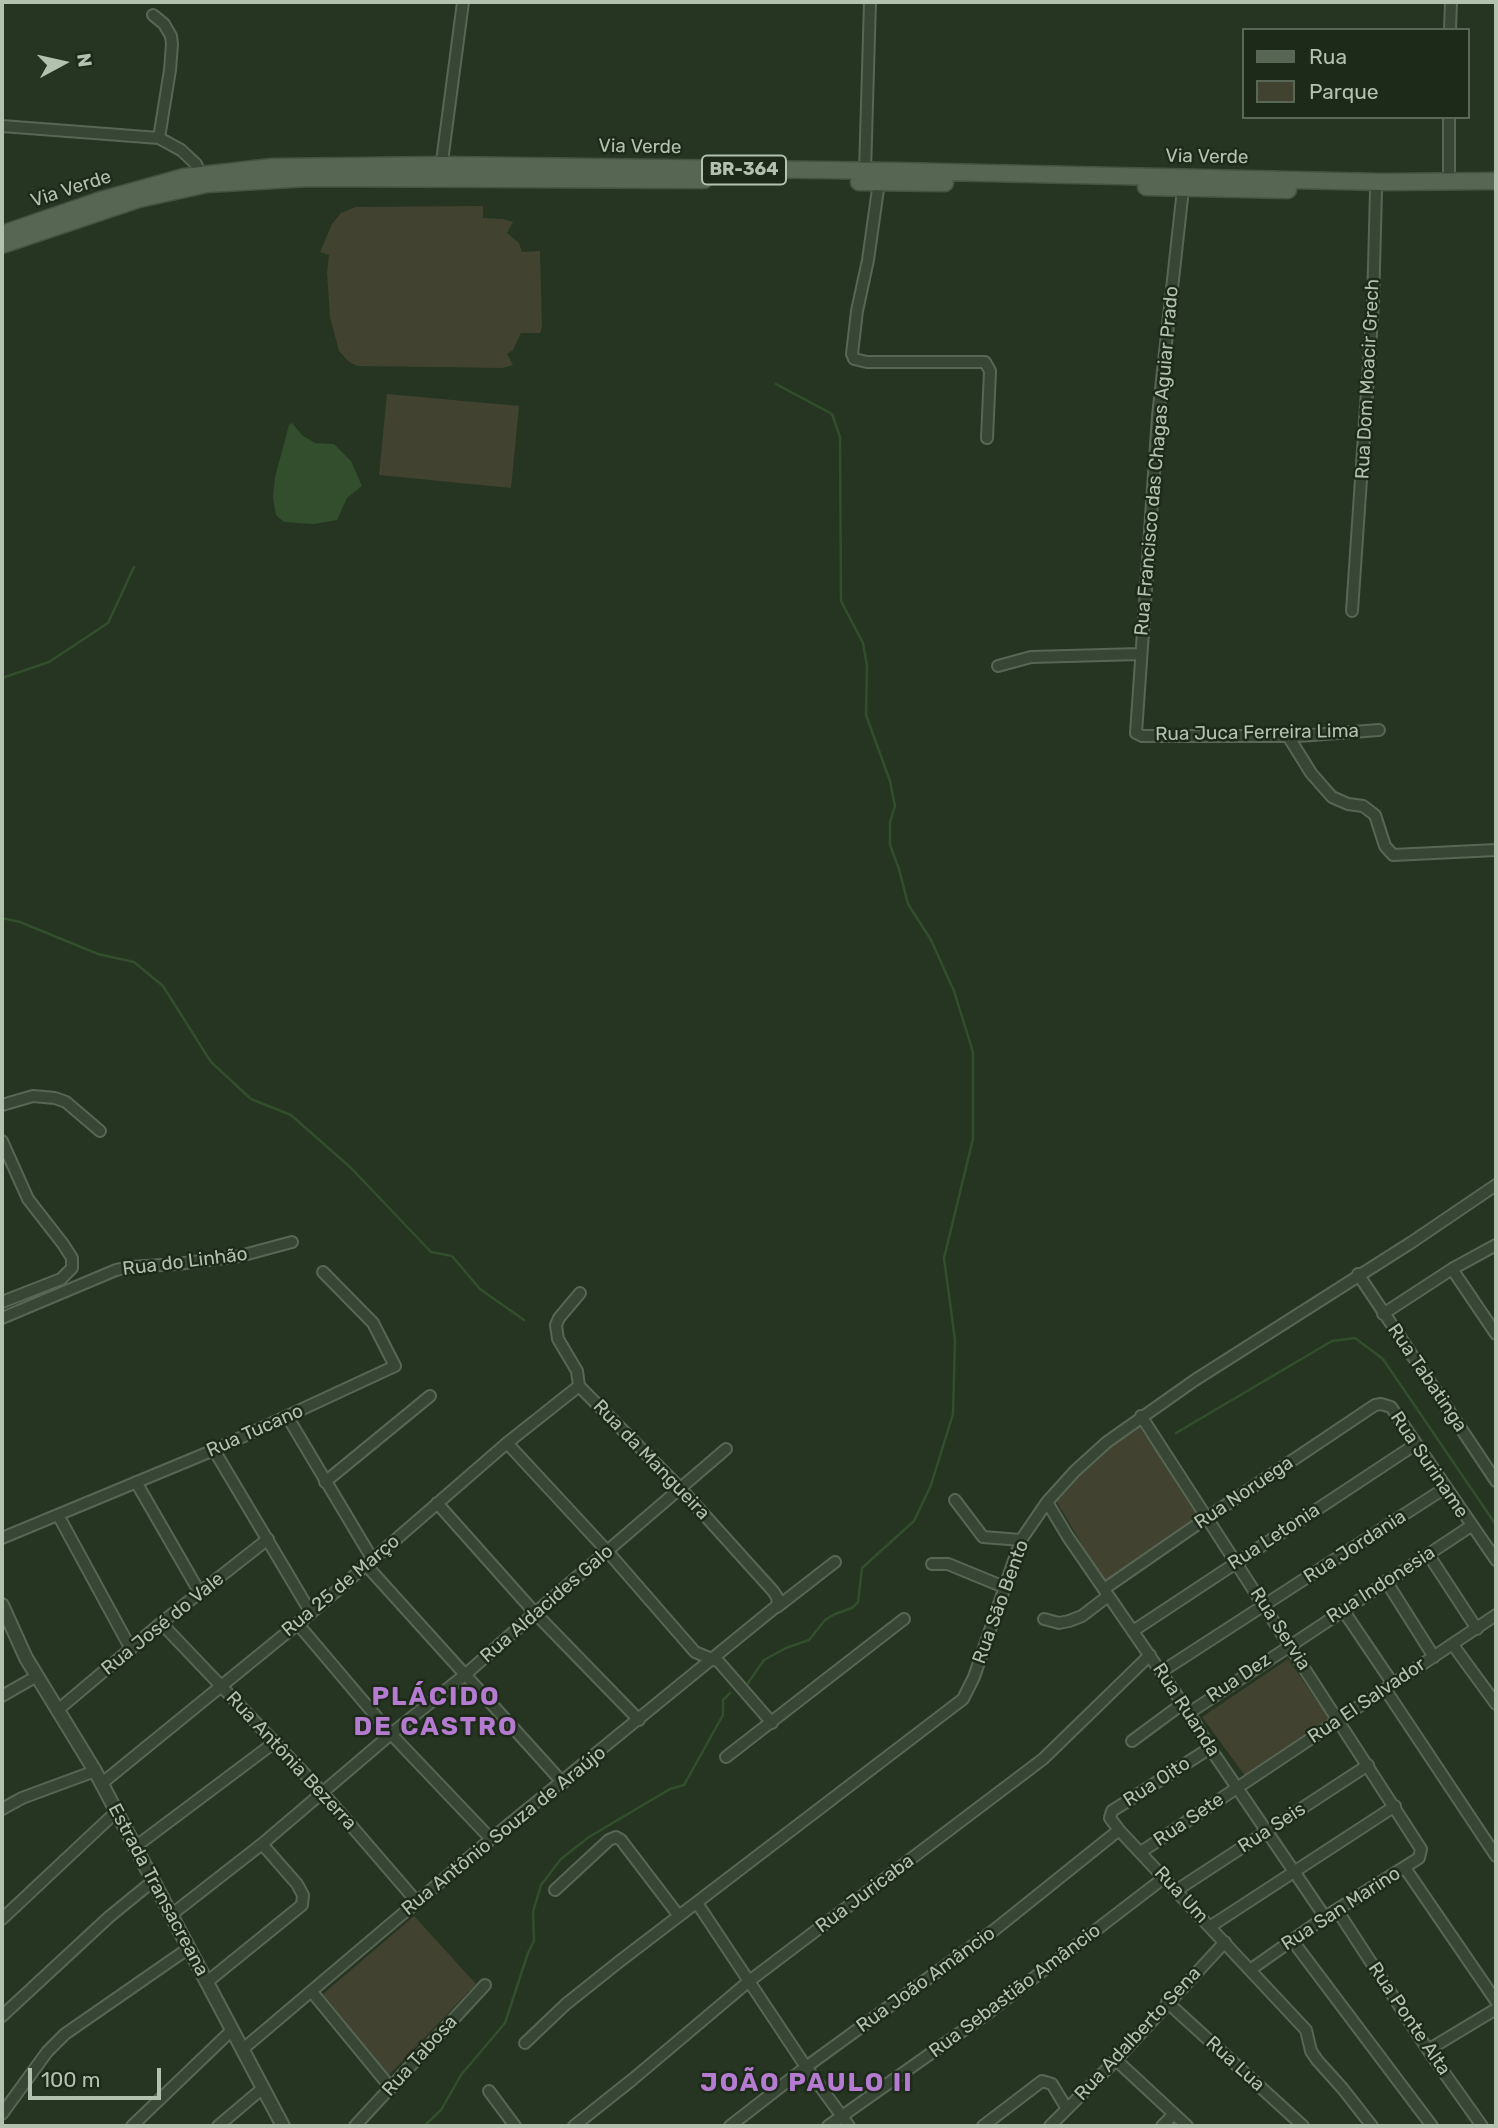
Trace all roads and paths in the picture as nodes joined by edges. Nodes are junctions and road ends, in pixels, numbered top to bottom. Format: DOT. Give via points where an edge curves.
graph roads {
  1 [pos="463,2"];
  2 [pos="870,2"];
  3 [pos="1451,2"];
  4 [pos="153,15"];
  5 [pos="1450,28"];
  6 [pos="1449,119"];
  7 [pos="2,126"];
  8 [pos="159,138"];
  9 [pos="441,172"];
  10 [pos="865,172"];
  11 [pos="200,173"];
  12 [pos="1449,181"];
  13 [pos="1496,181"];
  14 [pos="879,182"];
  15 [pos="1183,189"];
  16 [pos="1376,191"];
  17 [pos="1496,192"];
  18 [pos="2,234"];
  19 [pos="2,246"];
  20 [pos="987,438"];
  21 [pos="1352,611"];
  22 [pos="1140,654"];
  23 [pos="998,666"];
  24 [pos="1379,730"];
  25 [pos="1136,733"];
  26 [pos="1288,736"];
  27 [pos="1496,850"];
  28 [pos="2,1105"];
  29 [pos="100,1131"];
  30 [pos="2,1141"];
  31 [pos="1496,1185"];
  32 [pos="292,1242"];
  33 [pos="1496,1245"];
  34 [pos="1452,1269"];
  35 [pos="323,1272"];
  36 [pos="1358,1274"];
  37 [pos="580,1293"];
  38 [pos="2,1302"];
  39 [pos="1383,1314"];
  40 [pos="2,1318"];
  41 [pos="1496,1334"];
  42 [pos="579,1386"];
  43 [pos="430,1396"];
  44 [pos="1387,1405"];
  45 [pos="287,1416"];
  46 [pos="1141,1416"];
  47 [pos="507,1443"];
  48 [pos="1416,1444"];
  49 [pos="726,1449"];
  50 [pos="214,1450"];
  51 [pos="1496,1481"];
  52 [pos="136,1482"];
  53 [pos="325,1482"];
  54 [pos="1445,1488"];
  55 [pos="681,1489"];
  56 [pos="956,1500"];
  57 [pos="1047,1502"];
  58 [pos="438,1503"];
  59 [pos="58,1515"];
  60 [pos="1208,1517"];
  61 [pos="1471,1526"];
  62 [pos="2,1538"];
  63 [pos="268,1539"];
  64 [pos="1021,1540"];
  65 [pos="608,1552"];
  66 [pos="1428,1554"];
  67 [pos="1496,1560"];
  68 [pos="369,1562"];
  69 [pos="835,1562"];
  70 [pos="1237,1562"];
  71 [pos="932,1564"];
  72 [pos="1386,1581"];
  73 [pos="1003,1587"];
  74 [pos="1106,1592"];
  75 [pos="200,1593"];
  76 [pos="2,1605"];
  77 [pos="1265,1606"];
  78 [pos="776,1607"];
  79 [pos="1343,1610"];
  80 [pos="311,1613"];
  81 [pos="535,1613"];
  82 [pos="1496,1615"];
  83 [pos="904,1619"];
  84 [pos="1044,1619"];
  85 [pos="161,1623"];
  86 [pos="297,1623"];
  87 [pos="2,1625"];
  88 [pos="1477,1629"];
  89 [pos="1133,1631"];
  90 [pos="1290,1644"];
  91 [pos="1453,1644"];
  92 [pos="131,1649"];
  93 [pos="1150,1655"];
  94 [pos="1434,1657"];
  95 [pos="26,1658"];
  96 [pos="709,1659"];
  97 [pos="1161,1672"];
  98 [pos="466,1675"];
  99 [pos="37,1676"];
  100 [pos="221,1685"];
  101 [pos="1389,1687"];
  102 [pos="2,1696"];
  103 [pos="1496,1704"];
  104 [pos="1185,1708"];
  105 [pos="59,1709"];
  106 [pos="639,1720"];
  107 [pos="1339,1720"];
  108 [pos="772,1723"];
  109 [pos="391,1734"];
  110 [pos="1132,1741"];
  111 [pos="275,1742"];
  112 [pos="1210,1748"];
  113 [pos="726,1757"];
  114 [pos="1367,1765"];
  115 [pos="95,1771"];
  116 [pos="563,1783"];
  117 [pos="102,1784"];
  118 [pos="1238,1787"];
  119 [pos="323,1793"];
  120 [pos="1395,1805"];
  121 [pos="2,1809"];
  122 [pos="116,1811"];
  123 [pos="1111,1821"];
  124 [pos="1119,1830"];
  125 [pos="1268,1832"];
  126 [pos="491,1839"];
  127 [pos="1419,1842"];
  128 [pos="262,1844"];
  129 [pos="135,1847"];
  130 [pos="1141,1852"];
  131 [pos="1496,1856"];
  132 [pos="1405,1868"];
  133 [pos="1294,1871"];
  134 [pos="1165,1877"];
  135 [pos="153,1881"];
  136 [pos="555,1890"];
  137 [pos="1177,1890"];
  138 [pos="417,1902"];
  139 [pos="697,1903"];
  140 [pos="1337,1910"];
  141 [pos="171,1915"];
  142 [pos="679,1916"];
  143 [pos="1325,1917"];
  144 [pos="2,1919"];
  145 [pos="1211,1926"];
  146 [pos="1292,1940"];
  147 [pos="1225,1942"];
  148 [pos="189,1948"];
  149 [pos="1250,1970"];
  150 [pos="207,1982"];
  151 [pos="748,1982"];
  152 [pos="485,1985"];
  153 [pos="312,1992"];
  154 [pos="1496,2001"];
  155 [pos="1167,2002"];
  156 [pos="1496,2009"];
  157 [pos="2,2016"];
  158 [pos="232,2030"];
  159 [pos="525,2043"];
  160 [pos="243,2049"];
  161 [pos="1429,2050"];
  162 [pos="1116,2060"];
  163 [pos="806,2067"];
  164 [pos="263,2088"];
  165 [pos="391,2088"];
  166 [pos="489,2091"];
  167 [pos="1067,2109"];
  168 [pos="2,2114"];
  169 [pos="1174,2114"];
  170 [pos="843,2116"];
  171 [pos="1055,2122"];
  172 [pos="132,2126"];
  173 [pos="218,2126"];
  174 [pos="283,2126"];
  175 [pos="355,2126"];
  176 [pos="514,2126"];
  177 [pos="574,2126"];
  178 [pos="730,2126"];
  179 [pos="828,2126"];
  180 [pos="849,2126"];
  181 [pos="983,2126"];
  182 [pos="1069,2126"];
  183 [pos="1162,2126"];
  184 [pos="1187,2126"];
  185 [pos="1303,2126"];
  186 [pos="1372,2126"];
  187 [pos="1432,2126"];
  188 [pos="1482,2126"];
  1 -- 9 [label="street"];
  2 -- 10 [label="street"];
  3 -- 5 [label="street"];
  4 -- 8 [label="street" via="164,24 172,44"];
  6 -- 12 [label="street"];
  7 -- 8 [label="street"];
  8 -- 11 [label="street" via="181,150"];
  9 -- 10 [label="main road, Via Verde / BR-364"];
  9 -- 11 [label="main road, Via Verde / BR-364" via="272,167"];
  9 -- 14 [label="main road, Via Verde / BR-364"];
  9 -- 19 [label="main road, Via Verde / BR-364" via="208,184 139,199"];
  10 -- 12 [label="main road, Via Verde / BR-364"];
  11 -- 18 [label="main road, Via Verde / BR-364"];
  12 -- 13 [label="main road, Via Verde / BR-364"];
  14 -- 15 [label="main road, Via Verde / BR-364"];
  14 -- 20 [label="street" via="857,311 854,359 987,364"];
  15 -- 16 [label="main road, Via Verde / BR-364"];
  15 -- 22 [label="street, Rua Francisco das Chagas Aguiar Prado" via="1158,416"];
  16 -- 17 [label="main road, Via Verde / BR-364"];
  16 -- 21 [label="street, Rua Dom Moacir Grech"];
  22 -- 23 [label="street" via="1031,657"];
  22 -- 25 [label="street, Rua Francisco das Chagas Aguiar Prado"];
  24 -- 26 [label="street, Rua Juca Ferreira Lima"];
  25 -- 26 [label="street, Rua Juca Ferreira Lima"];
  26 -- 27 [label="street" via="1332,797 1363,806 1375,815 1392,855"];
  28 -- 29 [label="street" via="33,1096 55,1098"];
  30 -- 38 [label="street" via="28,1199 72,1258 72,1268 61,1279"];
  31 -- 36 [label="street, Rua São Bento"];
  32 -- 40 [label="street, Rua do Linhão" via="240,1256 116,1270"];
  33 -- 34 [label="street"];
  34 -- 39 [label="street"];
  34 -- 41 [label="street"];
  35 -- 45 [label="street, Rua Tucano" via="373,1323 395,1366"];
  36 -- 39 [label="street, Rua Tabatinga"];
  36 -- 46 [label="street, Rua São Bento"];
  37 -- 42 [label="street, Rua da Mangueira" via="556,1325"];
  39 -- 51 [label="street, Rua Tabatinga"];
  42 -- 47 [label="street, Rua 25 de Março"];
  42 -- 55 [label="street, Rua da Mangueira"];
  43 -- 53 [label="street"];
  44 -- 48 [label="street, Rua Suriname"];
  44 -- 60 [label="street, Rua Noruega" via="1375,1405"];
  45 -- 50 [label="street, Rua Tucano"];
  45 -- 53 [label="street"];
  46 -- 57 [label="street, Rua São Bento" via="1075,1471"];
  46 -- 60 [label="street, Rua Servia"];
  47 -- 58 [label="street, Rua 25 de Março"];
  47 -- 65 [label="street"];
  48 -- 54 [label="street, Rua Suriname"];
  48 -- 70 [label="street, Rua Letonia"];
  49 -- 55 [label="street, Rua Aldacides Galo"];
  50 -- 52 [label="street, Rua Tucano"];
  50 -- 63 [label="street"];
  52 -- 59 [label="street, Rua Tucano"];
  52 -- 75 [label="street"];
  53 -- 68 [label="street"];
  54 -- 61 [label="street, Rua Suriname"];
  54 -- 77 [label="street, Rua Jordania"];
  55 -- 65 [label="street, Rua Aldacides Galo"];
  55 -- 78 [label="street, Rua da Mangueira" via="775,1594"];
  56 -- 64 [label="street" via="983,1537"];
  57 -- 64 [label="street, Rua São Bento"];
  57 -- 74 [label="street, Rua Ruanda"];
  58 -- 68 [label="street, Rua 25 de Março"];
  58 -- 81 [label="street"];
  59 -- 62 [label="street, Rua Tucano"];
  59 -- 92 [label="street"];
  60 -- 70 [label="street, Rua Servia"];
  60 -- 74 [label="street, Rua Noruega"];
  61 -- 66 [label="street, Rua Indonesia"];
  61 -- 67 [label="street, Rua Suriname"];
  63 -- 75 [label="street, Rua José do Vale"];
  63 -- 80 [label="street"];
  64 -- 73 [label="street, Rua São Bento"];
  65 -- 81 [label="street, Rua Aldacides Galo"];
  65 -- 96 [label="street" via="695,1652"];
  66 -- 72 [label="street, Rua Indonesia"];
  66 -- 88 [label="street"];
  68 -- 80 [label="street, Rua 25 de Março"];
  68 -- 98 [label="street"];
  69 -- 78 [label="street"];
  70 -- 77 [label="street, Rua Servia"];
  70 -- 89 [label="street, Rua Letonia"];
  71 -- 73 [label="street" via="948,1564"];
  72 -- 79 [label="street, Rua Indonesia"];
  72 -- 94 [label="street"];
  73 -- 139 [label="street, Rua São Bento" via="963,1699"];
  74 -- 84 [label="street, Rua Noruega" via="1069,1622"];
  74 -- 89 [label="street, Rua Ruanda"];
  75 -- 85 [label="street, Rua José do Vale"];
  76 -- 95 [label="street, Estrada Transacreana"];
  77 -- 90 [label="street, Rua Servia"];
  77 -- 97 [label="street, Rua Jordania"];
  78 -- 96 [label="street, Rua Antônio Souza de Araújo"];
  79 -- 90 [label="street, Rua Indonesia"];
  79 -- 101 [label="street"];
  80 -- 86 [label="street, Rua 25 de Março"];
  81 -- 98 [label="street, Rua Aldacides Galo"];
  81 -- 106 [label="street"];
  82 -- 88 [label="street, Rua El Salvador"];
  83 -- 108 [label="street"];
  85 -- 92 [label="street, Rua José do Vale"];
  85 -- 100 [label="street, Rua Antônia Bezerra"];
  86 -- 100 [label="street, Rua 25 de Março"];
  86 -- 109 [label="street"];
  87 -- 95 [label="street, Estrada Transacreana"];
  88 -- 91 [label="street, Rua El Salvador"];
  89 -- 93 [label="street, Rua Ruanda"];
  90 -- 104 [label="street, Rua Dez"];
  90 -- 107 [label="street, Rua Servia"];
  91 -- 94 [label="street, Rua El Salvador"];
  91 -- 103 [label="street"];
  92 -- 105 [label="street, Rua José do Vale"];
  93 -- 97 [label="street, Rua Ruanda"];
  93 -- 151 [label="street, Rua Juricaba" via="1043,1759"];
  94 -- 101 [label="street, Rua El Salvador"];
  95 -- 99 [label="street, Estrada Transacreana"];
  96 -- 106 [label="street, Rua Antônio Souza de Araújo"];
  96 -- 108 [label="street" via="719,1662"];
  97 -- 104 [label="street, Rua Ruanda"];
  98 -- 109 [label="street, Rua Aldacides Galo"];
  98 -- 116 [label="street"];
  99 -- 102 [label="street"];
  99 -- 105 [label="street, Estrada Transacreana"];
  100 -- 111 [label="street, Rua Antônia Bezerra"];
  100 -- 117 [label="street, Rua 25 de Março"];
  101 -- 107 [label="street, Rua El Salvador"];
  101 -- 131 [label="street"];
  104 -- 110 [label="street, Rua Dez"];
  104 -- 112 [label="street, Rua Ruanda"];
  105 -- 115 [label="street, Estrada Transacreana"];
  106 -- 116 [label="street, Rua Antônio Souza de Araújo"];
  107 -- 114 [label="street, Rua Servia"];
  107 -- 118 [label="street, Rua El Salvador"];
  108 -- 113 [label="street"];
  109 -- 119 [label="street, Rua Aldacides Galo"];
  109 -- 126 [label="street"];
  111 -- 119 [label="street, Rua Antônia Bezerra"];
  111 -- 129 [label="street"];
  112 -- 118 [label="street, Rua Ruanda"];
  112 -- 123 [label="street, Rua Oito" via="1112,1811"];
  114 -- 120 [label="street, Rua Servia"];
  114 -- 125 [label="street, Rua Seis"];
  115 -- 117 [label="street, Estrada Transacreana"];
  115 -- 121 [label="street"];
  116 -- 126 [label="street, Rua Antônio Souza de Araújo"];
  117 -- 122 [label="street, Estrada Transacreana"];
  118 -- 125 [label="street, Rua Ruanda"];
  118 -- 130 [label="street, Rua Sete"];
  119 -- 128 [label="street, Rua Aldacides Galo"];
  119 -- 138 [label="street, Rua Antônia Bezerra"];
  120 -- 127 [label="street, Rua Servia"];
  120 -- 133 [label="street"];
  122 -- 129 [label="street, Estrada Transacreana"];
  122 -- 144 [label="street"];
  123 -- 124 [label="street, Rua Um"];
  124 -- 130 [label="street, Rua Um"];
  124 -- 163 [label="street, Rua João Amâncio" via="993,1931"];
  125 -- 133 [label="street, Rua Ruanda"];
  125 -- 137 [label="street, Rua Seis"];
  126 -- 138 [label="street, Rua Antônio Souza de Araújo"];
  127 -- 132 [label="street, Rua San Marino" via="1422,1854"];
  128 -- 141 [label="street, Rua Aldacides Galo"];
  128 -- 150 [label="street" via="297,1884 302,1905"];
  129 -- 135 [label="street, Estrada Transacreana"];
  130 -- 134 [label="street, Rua Um"];
  132 -- 140 [label="street, Rua San Marino"];
  132 -- 154 [label="street"];
  133 -- 143 [label="street, Rua Ruanda"];
  133 -- 145 [label="street"];
  134 -- 137 [label="street, Rua Um"];
  134 -- 170 [label="street, Rua Sebastião Amâncio" via="989,2013"];
  135 -- 141 [label="street, Estrada Transacreana"];
  135 -- 157 [label="street"];
  136 -- 142 [label="street" via="616,1837"];
  137 -- 145 [label="street, Rua Um"];
  138 -- 153 [label="street, Rua Antônio Souza de Araújo"];
  139 -- 142 [label="street, Rua São Bento"];
  139 -- 151 [label="street"];
  140 -- 143 [label="street, Rua San Marino"];
  140 -- 161 [label="street, Rua Ponte Alta"];
  141 -- 148 [label="street, Estrada Transacreana"];
  142 -- 159 [label="street, Rua São Bento" via="566,2004"];
  143 -- 146 [label="street, Rua San Marino"];
  145 -- 147 [label="street, Rua Um"];
  146 -- 149 [label="street, Rua San Marino"];
  146 -- 187 [label="street"];
  147 -- 149 [label="street, Rua Um"];
  147 -- 155 [label="street, Rua Adalberto Sena"];
  148 -- 150 [label="street, Estrada Transacreana"];
  148 -- 168 [label="street" via="65,2034"];
  149 -- 186 [label="street, Rua Um" via="1306,2030 1317,2060"];
  150 -- 158 [label="street, Estrada Transacreana"];
  151 -- 163 [label="street"];
  151 -- 177 [label="street, Rua Juricaba"];
  152 -- 165 [label="street, Rua Tabosa"];
  153 -- 160 [label="street, Rua Antônio Souza de Araújo"];
  153 -- 165 [label="street"];
  155 -- 162 [label="street, Rua Adalberto Sena"];
  155 -- 185 [label="street, Rua Lua"];
  156 -- 161 [label="street"];
  158 -- 160 [label="street, Estrada Transacreana"];
  158 -- 172 [label="street"];
  160 -- 164 [label="street, Estrada Transacreana"];
  161 -- 188 [label="street, Rua Ponte Alta"];
  162 -- 167 [label="street, Rua Adalberto Sena"];
  162 -- 169 [label="street"];
  163 -- 170 [label="street"];
  163 -- 178 [label="street, Rua João Amâncio"];
  164 -- 173 [label="street"];
  164 -- 174 [label="street, Estrada Transacreana"];
  165 -- 175 [label="street, Rua Tabosa"];
  166 -- 176 [label="street"];
  167 -- 171 [label="street, Rua Adalberto Sena"];
  167 -- 181 [label="street" via="1050,2082 1042,2081"];
  169 -- 183 [label="street"];
  169 -- 184 [label="street"];
  170 -- 179 [label="street, Rua Sebastião Amâncio"];
  170 -- 180 [label="street"];
  171 -- 182 [label="street"];
}
